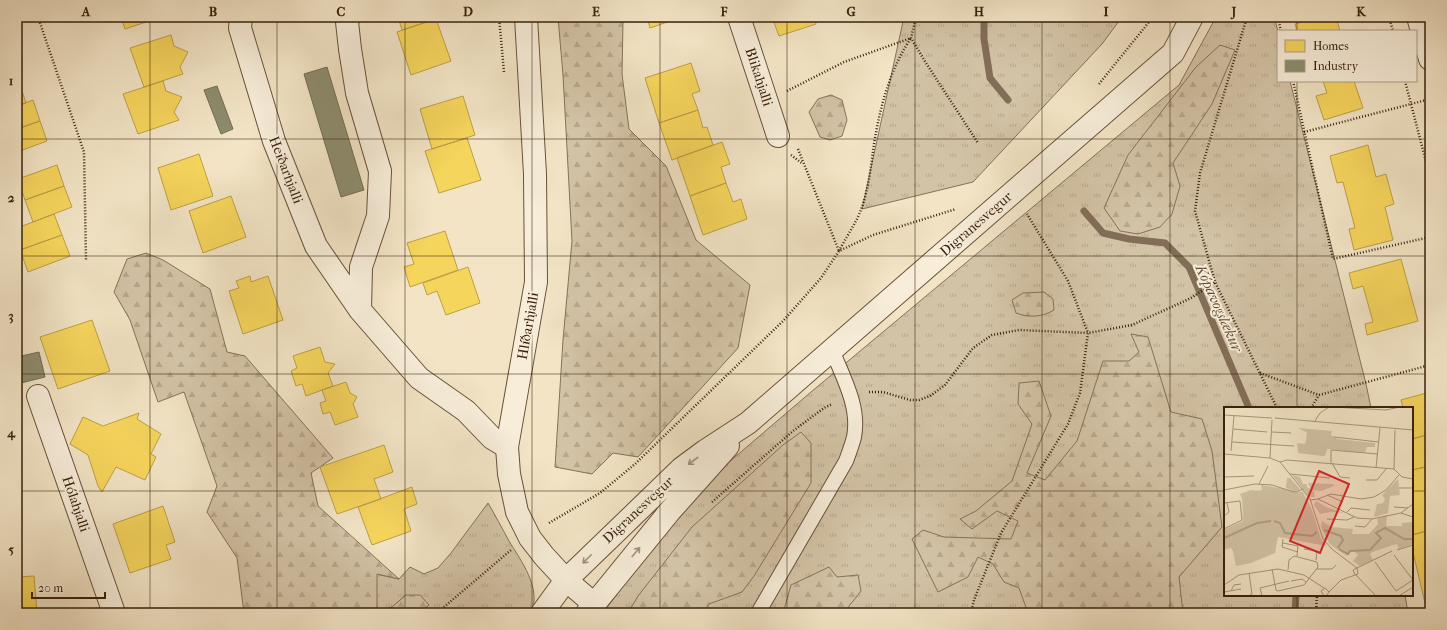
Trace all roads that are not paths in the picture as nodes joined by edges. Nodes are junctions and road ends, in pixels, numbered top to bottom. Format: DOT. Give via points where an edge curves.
graph roads {
  1 [pos="241,17"];
  2 [pos="349,17"];
  3 [pos="526,17"];
  4 [pos="739,17"];
  5 [pos="1192,17"];
  6 [pos="1418,17"];
  7 [pos="1430,60"];
  8 [pos="787,144"];
  9 [pos="360,310"];
  10 [pos="832,350"];
  11 [pos="38,396"];
  12 [pos="748,423"];
  13 [pos="507,446"];
  14 [pos="566,580"];
  15 [pos="590,608"];
  16 [pos="114,613"];
  17 [pos="542,613"];
  18 [pos="758,613"];
  1 -- 9 [label="street, Heiðarhjalli" via="240,28 274,140 316,246"];
  2 -- 9 [label="street" via="347,22 357,93 380,171 378,216 361,267"];
  3 -- 13 [label="street, Hlíðarhjalli" via="535,174 536,282"];
  4 -- 8 [label="street, Blikahjalli"];
  5 -- 10 [label="street, Digranesvegur" via="1173,53"];
  6 -- 7 [label="street"];
  9 -- 13 [label="street, Heiðarhjalli" via="419,378 466,411 492,438"];
  10 -- 12 [label="street, Digranesvegur"];
  10 -- 18 [label="lane" via="851,396 854,436 846,461"];
  11 -- 16 [label="street, Hólahjalli"];
  12 -- 14 [label="street, Digranesvegur, one-way" via="682,468"];
  15 -- 12 [label="street, Digranesvegur, one-way" via="670,511"];
  13 -- 14 [label="street, Hlíðarhjalli" via="509,474 517,512 530,538"];
  14 -- 15 [label="street, Hlíðarhjalli"];
  14 -- 17 [label="street, Digranesvegur"];
}
